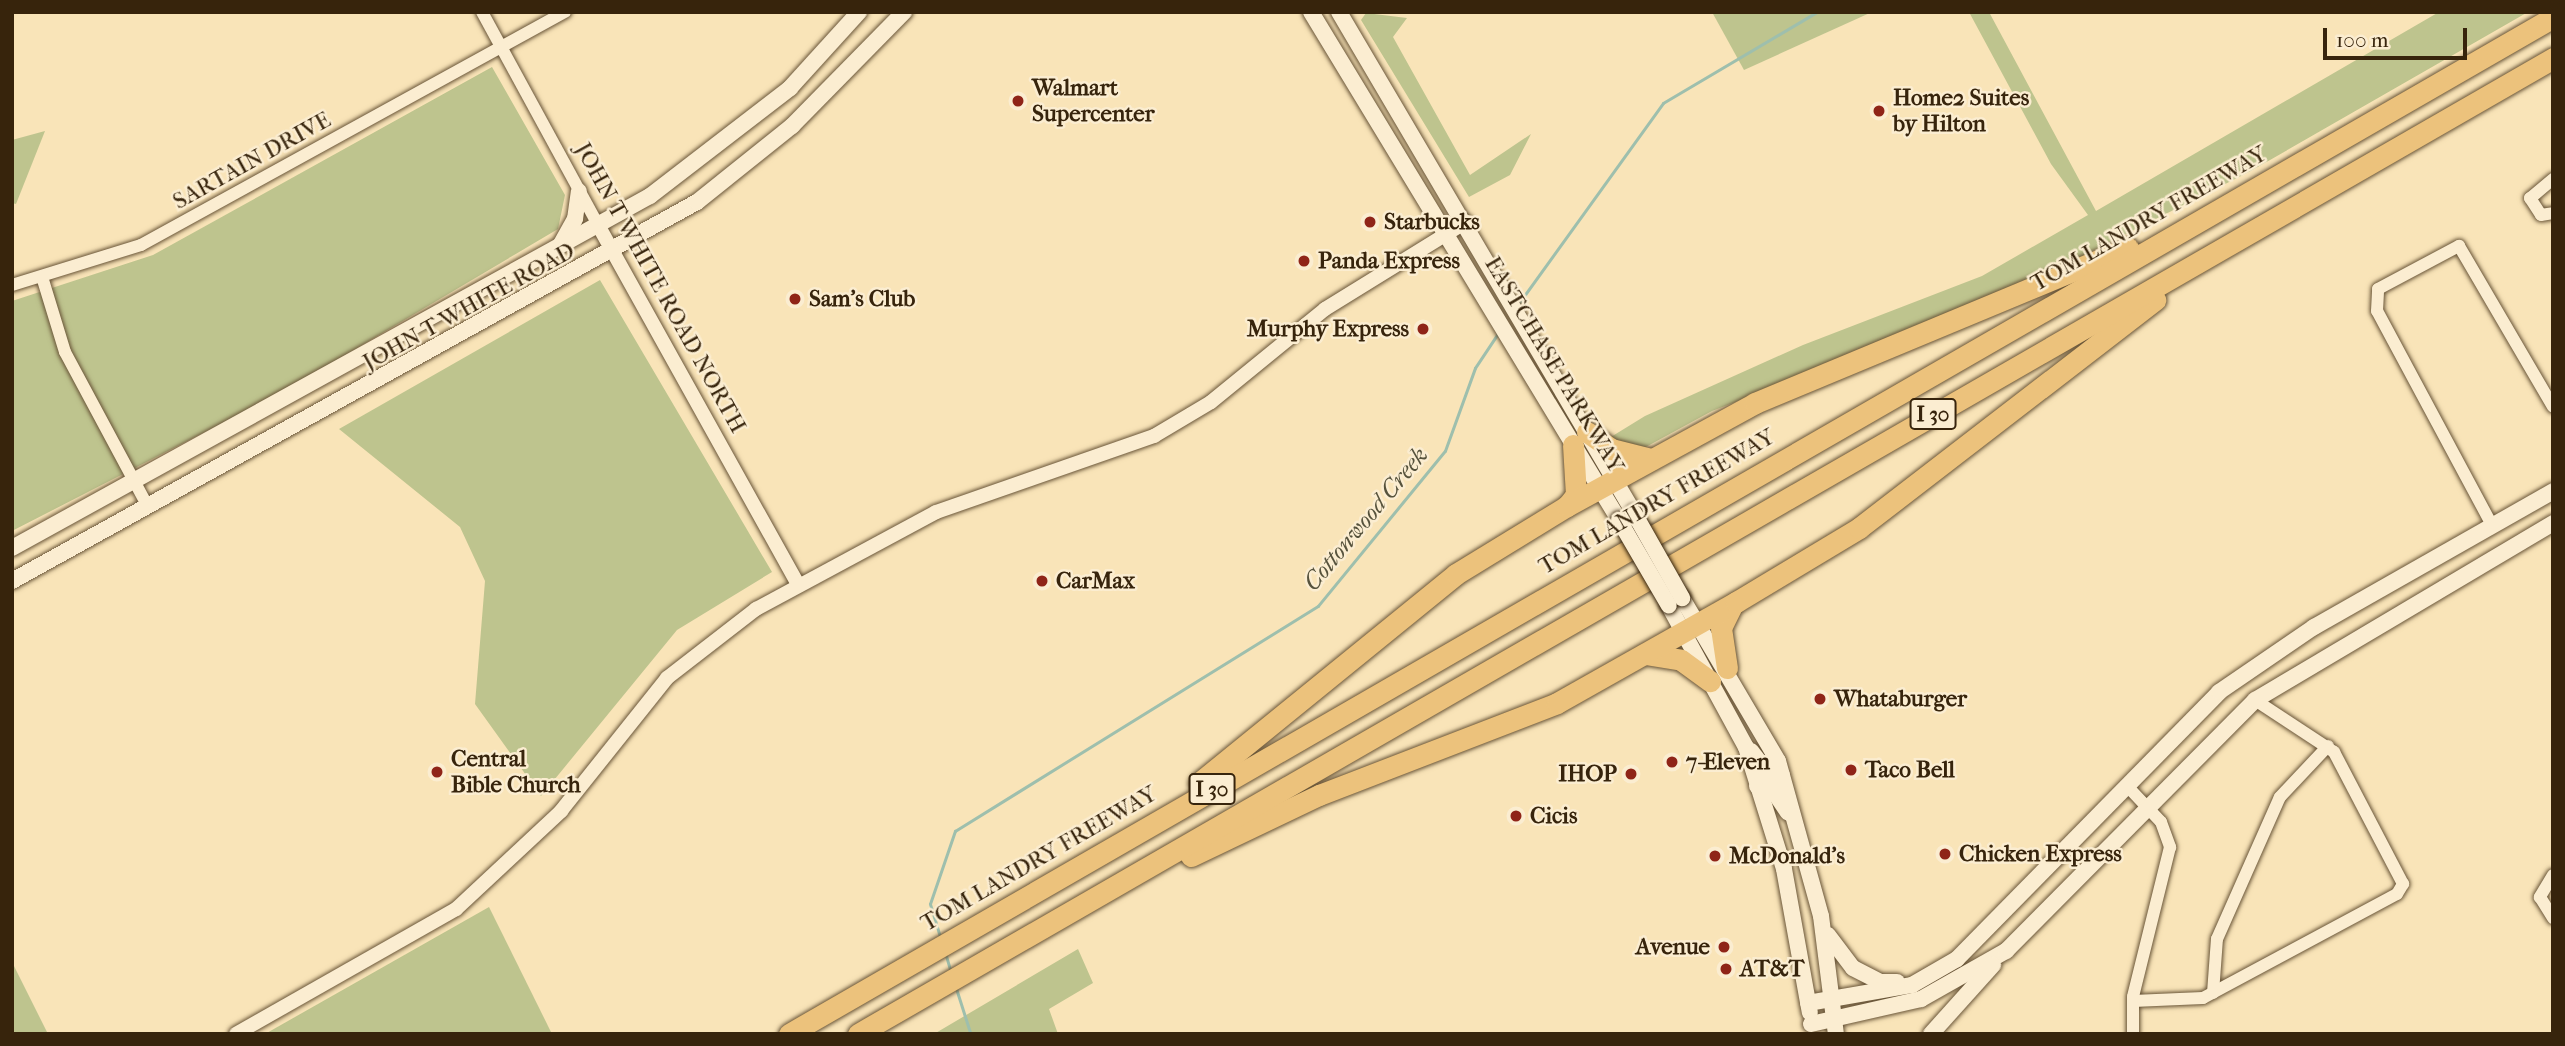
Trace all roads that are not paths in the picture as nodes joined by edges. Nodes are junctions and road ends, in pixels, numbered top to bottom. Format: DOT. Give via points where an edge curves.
graph roads {
  1 [pos="482,12"];
  2 [pos="565,12"];
  3 [pos="859,12"];
  4 [pos="904,12"];
  5 [pos="1311,12"];
  6 [pos="1340,14"];
  7 [pos="2553,17"];
  8 [pos="1321,28"];
  9 [pos="501,47"];
  10 [pos="2553,58"];
  11 [pos="2553,179"];
  12 [pos="579,191"];
  13 [pos="2227,206"];
  14 [pos="2553,213"];
  15 [pos="1466,222"];
  16 [pos="598,225"];
  17 [pos="1448,233"];
  18 [pos="2242,238"];
  19 [pos="558,247"];
  20 [pos="613,253"];
  21 [pos="43,280"];
  22 [pos="12,285"];
  23 [pos="2553,407"];
  24 [pos="1580,439"];
  25 [pos="1651,459"];
  26 [pos="134,481"];
  27 [pos="1607,483"];
  28 [pos="2553,491"];
  29 [pos="1567,506"];
  30 [pos="148,507"];
  31 [pos="2553,523"];
  32 [pos="2493,527"];
  33 [pos="12,548"];
  34 [pos="2506,548"];
  35 [pos="12,581"];
  36 [pos="798,585"];
  37 [pos="1732,604"];
  38 [pos="1690,629"];
  39 [pos="1645,654"];
  40 [pos="1718,675"];
  41 [pos="2237,678"];
  42 [pos="2255,699"];
  43 [pos="2329,746"];
  44 [pos="1746,747"];
  45 [pos="1782,775"];
  46 [pos="1757,786"];
  47 [pos="2128,787"];
  48 [pos="2149,807"];
  49 [pos="1795,819"];
  50 [pos="1106,849"];
  51 [pos="2553,875"];
  52 [pos="1821,916"];
  53 [pos="2553,918"];
  54 [pos="2006,951"];
  55 [pos="999,952"];
  56 [pos="1920,981"];
  57 [pos="2213,993"];
  58 [pos="1832,999"];
  59 [pos="2133,1001"];
  60 [pos="1808,1003"];
  61 [pos="1835,1027"];
  62 [pos="1811,1029"];
  63 [pos="236,1034"];
  64 [pos="789,1034"];
  65 [pos="858,1034"];
  66 [pos="1931,1034"];
  67 [pos="2133,1034"];
  1 -- 9 [label="street, JOHN T WHITE ROAD NORTH"];
  2 -- 9 [label="street, SARTAIN DRIVE"];
  3 -- 16 [label="main road, JOHN T WHITE ROAD" via="790,88 730,138"];
  4 -- 20 [label="main road, JOHN T WHITE ROAD" via="737,174"];
  5 -- 8 [label="main road, EASTCHASE PARKWAY"];
  6 -- 8 [label="main road"];
  6 -- 15 [label="main road, EASTCHASE PARKWAY"];
  7 -- 13 [label="highway, TOM LANDRY FREEWAY / I 30"];
  8 -- 17 [label="main road, EASTCHASE PARKWAY"];
  9 -- 12 [label="street, JOHN T WHITE ROAD NORTH"];
  9 -- 21 [label="street, SARTAIN DRIVE" via="141,245"];
  10 -- 18 [label="highway, I 30"];
  11 -- 14 [label="street" via="2530,198 2541,215"];
  12 -- 16 [label="street, JOHN T WHITE ROAD NORTH"];
  12 -- 19 [label="main road" via="575,219"];
  13 -- 25 [label="highway" via="1755,402"];
  13 -- 50 [label="highway, TOM LANDRY FREEWAY / I 30"];
  15 -- 17 [label="street"];
  15 -- 24 [label="main road, EASTCHASE PARKWAY" via="1544,351"];
  16 -- 19 [label="main road, JOHN T WHITE ROAD"];
  16 -- 20 [label="street, JOHN T WHITE ROAD NORTH"];
  17 -- 24 [label="main road, EASTCHASE PARKWAY" via="1532,373"];
  17 -- 36 [label="street" via="1325,309 1211,402 1154,436 936,512"];
  18 -- 37 [label="highway" via="2049,377 1859,528"];
  18 -- 55 [label="highway, I 30"];
  19 -- 26 [label="main road, JOHN T WHITE ROAD"];
  20 -- 30 [label="main road, JOHN T WHITE ROAD"];
  20 -- 36 [label="street, JOHN T WHITE ROAD NORTH"];
  21 -- 22 [label="street, SARTAIN DRIVE"];
  21 -- 26 [label="street" via="65,352"];
  23 -- 32 [label="street" via="2459,246 2378,289 2375,303"];
  24 -- 25 [label="highway"];
  24 -- 27 [label="main road, EASTCHASE PARKWAY"];
  24 -- 29 [label="highway" via="1576,495"];
  25 -- 27 [label="highway"];
  26 -- 30 [label="street"];
  26 -- 33 [label="main road, JOHN T WHITE ROAD"];
  27 -- 29 [label="highway"];
  27 -- 38 [label="main road, EASTCHASE PARKWAY, bridge"];
  28 -- 32 [label="main road"];
  29 -- 50 [label="highway" via="1446,582 1261,738"];
  30 -- 35 [label="main road, JOHN T WHITE ROAD"];
  31 -- 34 [label="main road"];
  32 -- 34 [label="main road"];
  32 -- 41 [label="main road" via="2314,627"];
  34 -- 42 [label="main road"];
  36 -- 63 [label="street" via="720,632 667,678 561,811 456,909"];
  37 -- 38 [label="highway"];
  37 -- 40 [label="highway" via="1721,628"];
  38 -- 39 [label="highway"];
  38 -- 40 [label="main road, EASTCHASE PARKWAY"];
  39 -- 40 [label="highway" via="1681,660"];
  39 -- 55 [label="highway" via="1557,703 1319,794 1023,946"];
  40 -- 44 [label="main road, EASTCHASE PARKWAY"];
  40 -- 45 [label="main road, EASTCHASE PARKWAY"];
  41 -- 42 [label="main road"];
  41 -- 47 [label="main road"];
  42 -- 43 [label="street"];
  42 -- 48 [label="main road"];
  43 -- 57 [label="street" via="2280,797 2217,939"];
  43 -- 57 [label="street" via="2403,884 2397,894"];
  44 -- 45 [label="main road" via="1769,774"];
  44 -- 46 [label="main road, EASTCHASE PARKWAY"];
  45 -- 49 [label="main road, EASTCHASE PARKWAY"];
  46 -- 49 [label="main road" via="1770,786"];
  46 -- 60 [label="main road, EASTCHASE PARKWAY" via="1784,869"];
  47 -- 48 [label="street"];
  47 -- 56 [label="main road" via="1984,935"];
  48 -- 54 [label="main road"];
  48 -- 59 [label="street" via="2167,830 2170,847"];
  49 -- 52 [label="main road, EASTCHASE PARKWAY"];
  50 -- 64 [label="highway, TOM LANDRY FREEWAY / I 30"];
  51 -- 53 [label="street" via="2540,897"];
  52 -- 56 [label="main road" via="1832,945 1853,968 1881,982"];
  52 -- 58 [label="main road, EASTCHASE PARKWAY"];
  54 -- 61 [label="main road" via="1921,999"];
  54 -- 66 [label="main road"];
  55 -- 65 [label="highway, I 30"];
  56 -- 58 [label="main road"];
  57 -- 59 [label="street" via="2184,1002"];
  58 -- 60 [label="main road"];
  58 -- 61 [label="main road, EASTCHASE PARKWAY"];
  59 -- 67 [label="street"];
  60 -- 62 [label="main road, EASTCHASE PARKWAY"];
  61 -- 62 [label="main road"];
}
